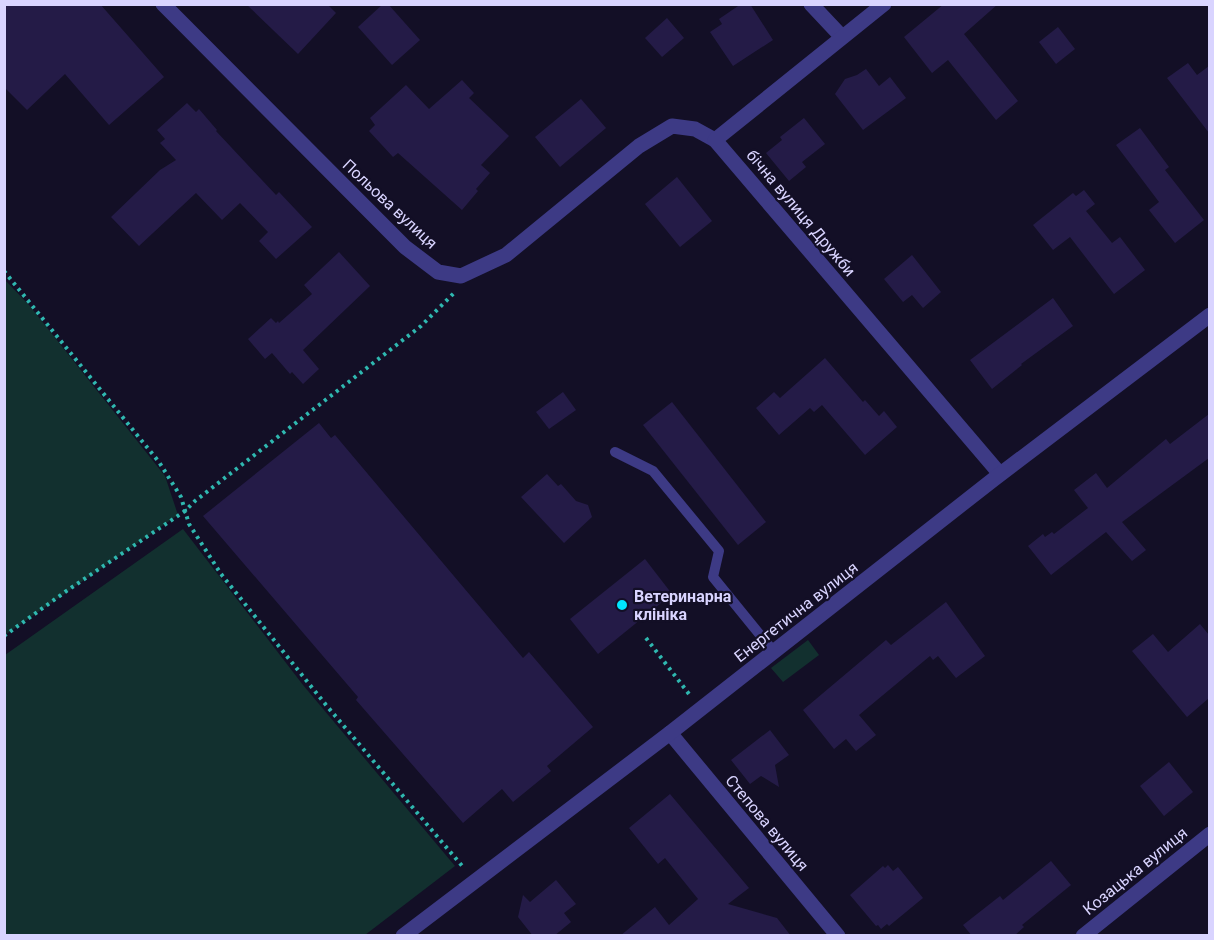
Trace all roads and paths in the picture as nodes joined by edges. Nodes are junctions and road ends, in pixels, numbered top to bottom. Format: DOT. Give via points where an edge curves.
graph roads {
  1 [pos="163,4"];
  2 [pos="811,4"];
  3 [pos="884,4"];
  4 [pos="842,37"];
  5 [pos="715,140"];
  6 [pos="4,271"];
  7 [pos="461,276"];
  8 [pos="1209,315"];
  9 [pos="615,452"];
  10 [pos="1000,474"];
  11 [pos="185,511"];
  12 [pos="4,636"];
  13 [pos="646,638"];
  14 [pos="774,652"];
  15 [pos="701,709"];
  16 [pos="670,733"];
  17 [pos="1209,834"];
  18 [pos="476,881"];
  19 [pos="403,936"];
  20 [pos="838,936"];
  21 [pos="1083,936"];
  1 -- 7 [label="street, Польова вулиця" via="405,248 438,272"];
  2 -- 4 [label="street"];
  3 -- 4 [label="street"];
  4 -- 5 [label="street"];
  5 -- 7 [label="street" via="695,129 672,126 639,146 506,255"];
  5 -- 10 [label="street, бічна вулиця Дружби"];
  6 -- 11 [label="path" via="159,462 182,497"];
  7 -- 11 [label="path" via="456,291 421,326"];
  8 -- 10 [label="street, Енергетична вулиця"];
  9 -- 14 [label="lane" via="653,471 719,551 713,577"];
  10 -- 14 [label="street, Енергетична вулиця"];
  11 -- 12 [label="path"];
  11 -- 18 [label="path" via="189,525 229,583 339,722"];
  13 -- 15 [label="path"];
  14 -- 15 [label="street, Енергетична вулиця"];
  15 -- 16 [label="street, Енергетична вулиця"];
  16 -- 18 [label="street, Енергетична вулиця"];
  16 -- 20 [label="street, Степова вулиця"];
  17 -- 21 [label="street, Козацька вулиця"];
  18 -- 19 [label="street, Енергетична вулиця"];
}
